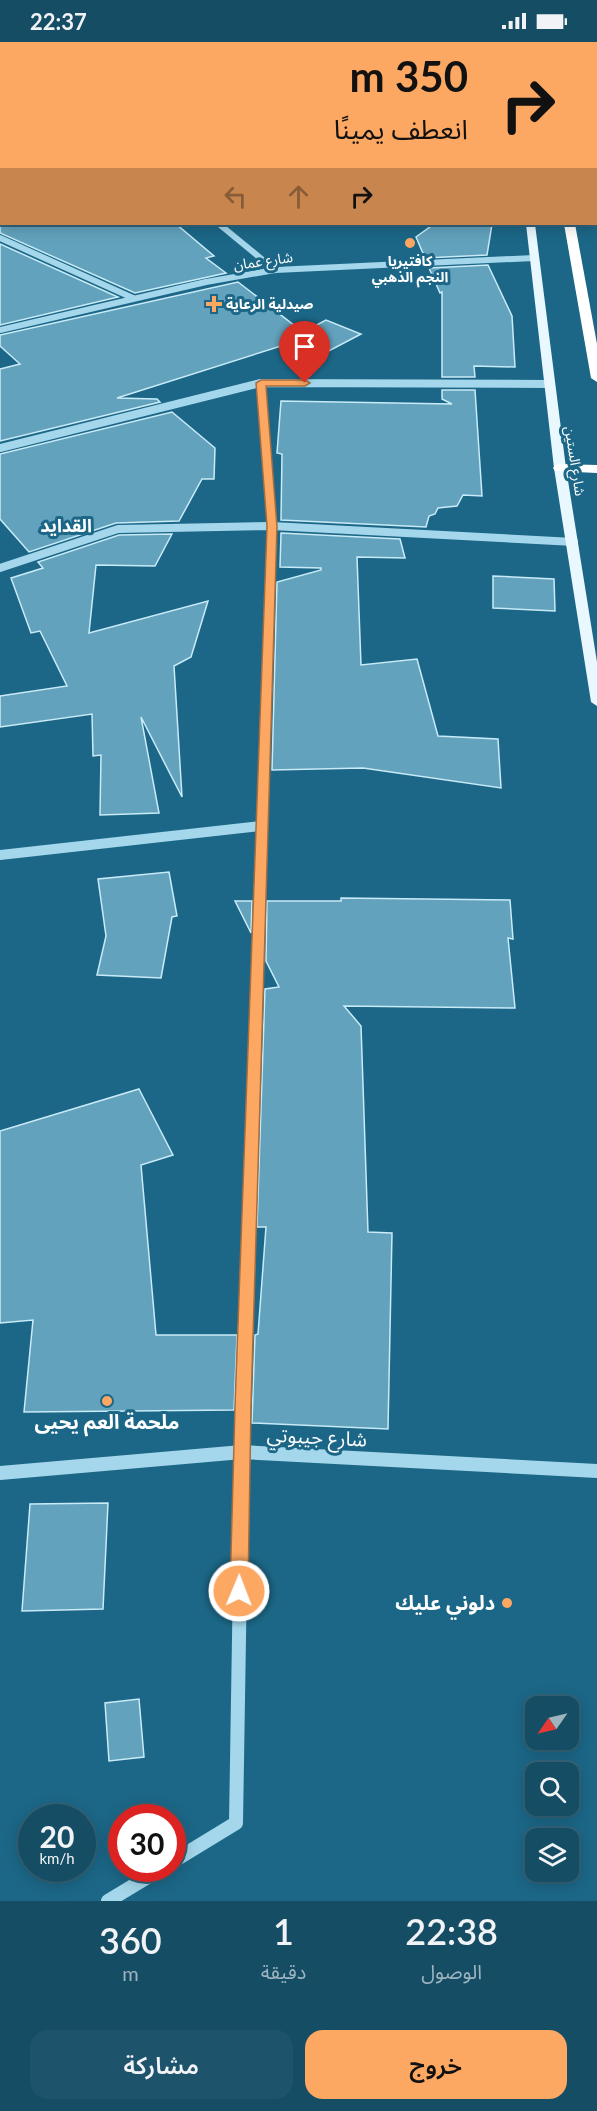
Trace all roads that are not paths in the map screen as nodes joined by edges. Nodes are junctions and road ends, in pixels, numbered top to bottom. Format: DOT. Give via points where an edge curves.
graph roads {
  1 [pos="220,225"];
  2 [pos="530,225"];
  3 [pos="569,225"];
  4 [pos="0,238"];
  5 [pos="534,258"];
  6 [pos="275,270"];
  7 [pos="133,298"];
  8 [pos="0,325"];
  9 [pos="4,329"];
  10 [pos="597,378"];
  11 [pos="261,383"];
  12 [pos="549,384"];
  13 [pos="0,448"];
  14 [pos="560,468"];
  15 [pos="597,469"];
  16 [pos="272,526"];
  17 [pos="574,542"];
  18 [pos="0,568"];
  19 [pos="597,702"];
  20 [pos="261,826"];
  21 [pos="0,855"];
  22 [pos="242,1452"];
  23 [pos="597,1471"];
  24 [pos="0,1473"];
  25 [pos="186,1853"];
  26 [pos="139,1882"];
  27 [pos="108,1901"];
  1 -- 6 [label="street"];
  2 -- 5 [label="main road, شارع الستين"];
  3 -- 10 [label="highway"];
  4 -- 7 [label="street"];
  5 -- 6 [label="street, شارع عمان"];
  5 -- 12 [label="main road, شارع الستين"];
  6 -- 7 [label="street, شارع عمان"];
  7 -- 9 [label="street, شارع عمان"];
  8 -- 9 [label="street"];
  11 -- 12 [label="street"];
  11 -- 13 [label="street"];
  11 -- 16 [label="street"];
  12 -- 14 [label="main road, شارع الستين"];
  14 -- 15 [label="highway"];
  14 -- 17 [label="main road, شارع الستين"];
  16 -- 17 [label="street"];
  16 -- 18 [label="street" via="118,529"];
  16 -- 20 [label="street"];
  17 -- 19 [label="main road, شارع الستين"];
  20 -- 21 [label="street"];
  20 -- 22 [label="street"];
  22 -- 23 [label="street, شارع جيبوتي"];
  22 -- 24 [label="street, شارع جيبوتي"];
  22 -- 25 [label="street" via="236,1823"];
  26 -- 27 [label="street"];
}
